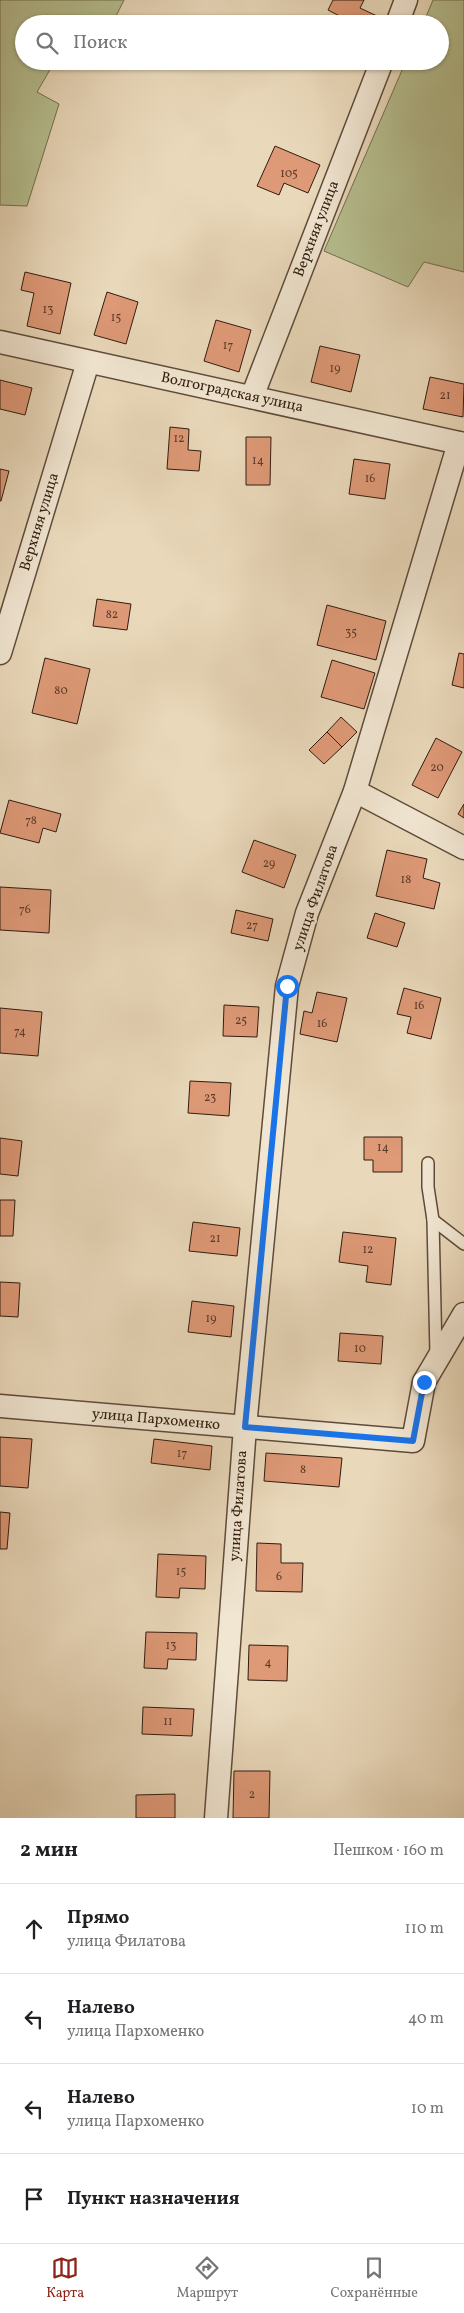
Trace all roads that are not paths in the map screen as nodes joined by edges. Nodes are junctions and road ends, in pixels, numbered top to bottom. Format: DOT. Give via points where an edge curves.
graph roads {
  1 [pos="406,0"];
  2 [pos="400,15"];
  3 [pos="379,70"];
  4 [pos="0,342"];
  5 [pos="88,362"];
  6 [pos="252,397"];
  7 [pos="462,443"];
  8 [pos="0,653"];
  9 [pos="355,791"];
  10 [pos="464,848"];
  11 [pos="428,1163"];
  12 [pos="433,1220"];
  13 [pos="464,1244"];
  14 [pos="464,1314"];
  15 [pos="436,1362"];
  16 [pos="0,1406"];
  17 [pos="245,1427"];
  18 [pos="216,1818"];
  1 -- 2 [label="street"];
  3 -- 6 [label="street, Верхняя улица"];
  4 -- 5 [label="street, Волгоградская улица"];
  5 -- 6 [label="street, Волгоградская улица"];
  5 -- 8 [label="street, Верхняя улица"];
  6 -- 7 [label="street, Волгоградская улица"];
  7 -- 9 [label="street, улица Филатова"];
  9 -- 10 [label="street"];
  9 -- 17 [label="street, улица Филатова" via="307,913 287,986"];
  11 -- 12 [label="lane"];
  12 -- 13 [label="lane"];
  12 -- 15 [label="lane"];
  14 -- 15 [label="street, улица Пархоменко"];
  15 -- 17 [label="street, улица Пархоменко" via="424,1382 413,1441"];
  16 -- 17 [label="street, улица Пархоменко"];
  17 -- 18 [label="street, улица Филатова"];
}
